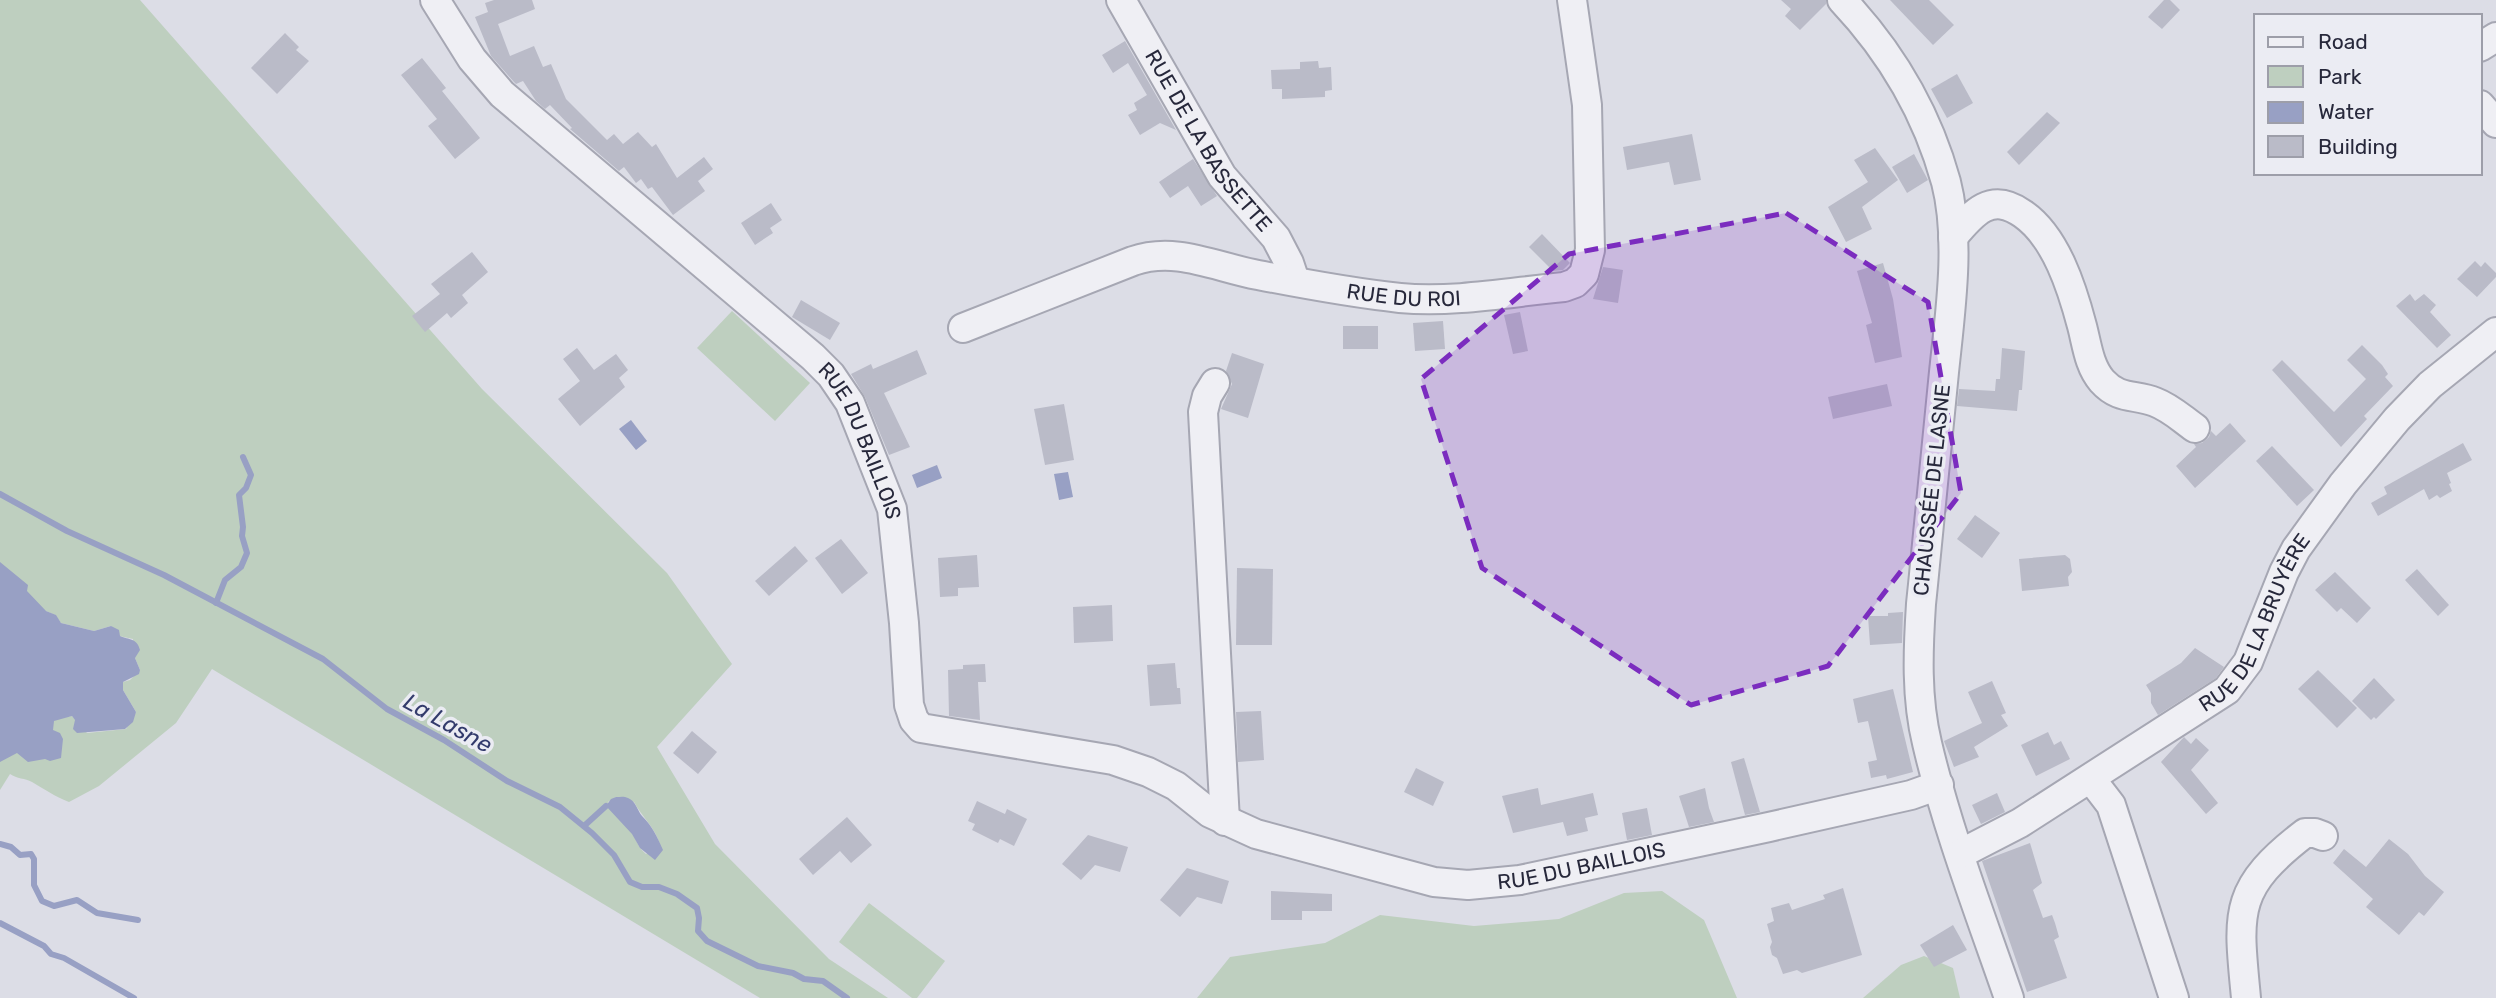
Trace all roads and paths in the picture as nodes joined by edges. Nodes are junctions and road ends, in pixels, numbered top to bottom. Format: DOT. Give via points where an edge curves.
graph roads {
  1 [pos="435,0"];
  2 [pos="1121,0"];
  3 [pos="1572,0"];
  4 [pos="1842,0"];
  5 [pos="2482,107"];
  6 [pos="2496,123"];
  7 [pos="1952,237"];
  8 [pos="1295,281"];
  9 [pos="963,328"];
  10 [pos="2496,332"];
  11 [pos="1214,383"];
  12 [pos="2196,428"];
  13 [pos="2091,779"];
  14 [pos="1939,785"];
  15 [pos="1226,821"];
  16 [pos="2323,836"];
  17 [pos="1960,854"];
  18 [pos="2009,998"];
  19 [pos="2174,998"];
  20 [pos="2246,998"];
  1 -- 15 [label="street, RUE DU BAILLOIS" via="472,60 502,94 813,357 844,394 891,509 914,720 921,727 1114,760 1176,786"];
  2 -- 8 [label="street, RUE DE LA BASSETTE" via="1222,176 1276,238"];
  3 -- 8 [label="street, RUE DU ROI" via="1587,105 1590,250 1584,274 1564,287 1459,297 1402,298"];
  4 -- 7 [label="street, CHAUSSÉE DE LASNE" via="1889,55 1927,127 1947,184"];
  5 -- 6 [label="street"];
  7 -- 12 [label="street" via="1986,206 2013,207 2030,219 2064,274 2092,365 2102,381 2119,394 2168,408"];
  7 -- 14 [label="street, CHAUSSÉE DE LASNE" via="1950,310 1919,645 1926,741"];
  8 -- 9 [label="street, RUE DU ROI" via="1162,254 1133,261"];
  10 -- 13 [label="street, RUE DE LA BRUYÈRE" via="2439,376 2397,419 2311,525 2284,572 2248,662 2227,690"];
  11 -- 15 [label="street" via="1203,412"];
  13 -- 17 [label="street, RUE DE LA BRUYÈRE"];
  13 -- 19 [label="street" via="2111,805"];
  14 -- 15 [label="street, RUE DU BAILLOIS" via="1520,880 1468,885 1434,883 1256,834"];
  14 -- 17 [label="street, CHAUSSÉE DE LASNE"];
  16 -- 20 [label="street" via="2305,833 2266,868 2247,893 2240,930"];
  17 -- 18 [label="street, CHAUSSÉE DE LASNE"];
}
